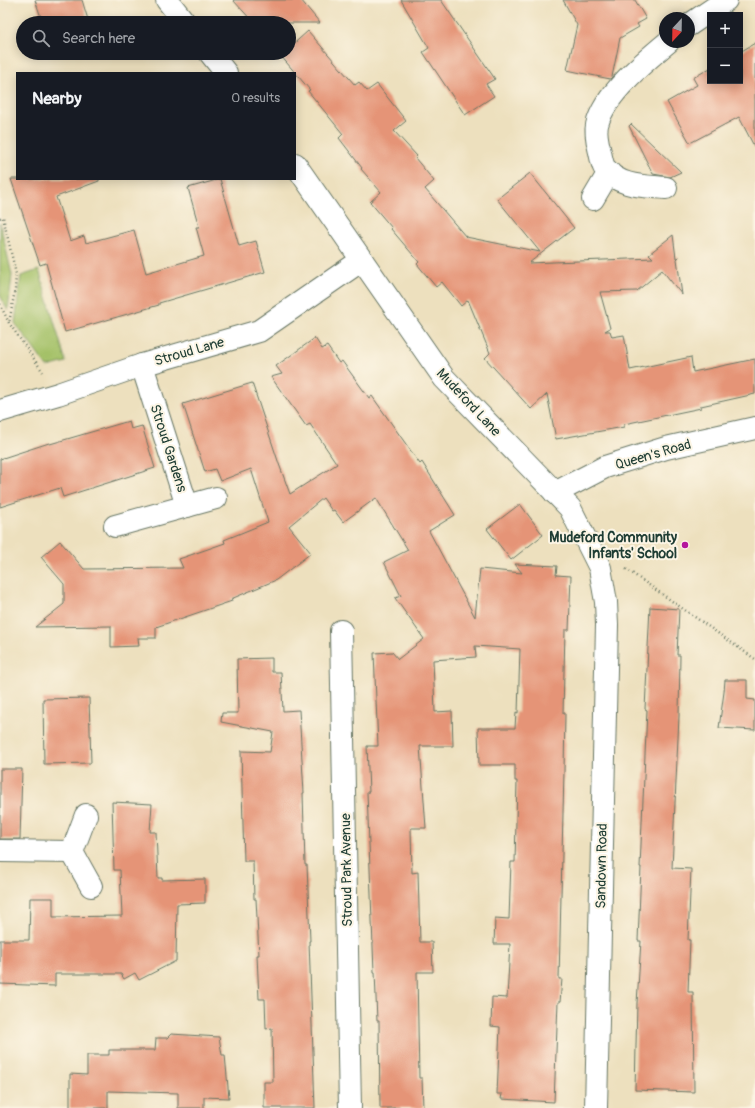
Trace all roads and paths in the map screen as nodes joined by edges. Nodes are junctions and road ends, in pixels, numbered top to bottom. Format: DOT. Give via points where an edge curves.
graph roads {
  1 [pos="167,0"];
  2 [pos="726,0"];
  3 [pos="180,16"];
  4 [pos="695,21"];
  5 [pos="661,48"];
  6 [pos="216,60"];
  7 [pos="225,72"];
  8 [pos="296,165"];
  9 [pos="609,172"];
  10 [pos="666,188"];
  11 [pos="593,199"];
  12 [pos="0,218"];
  13 [pos="362,260"];
  14 [pos="0,304"];
  15 [pos="9,323"];
  16 [pos="142,365"];
  17 [pos="58,394"];
  18 [pos="0,411"];
  19 [pos="755,428"];
  20 [pos="555,493"];
  21 [pos="216,498"];
  22 [pos="188,506"];
  23 [pos="115,526"];
  24 [pos="620,565"];
  25 [pos="607,625"];
  26 [pos="341,631"];
  27 [pos="755,659"];
  28 [pos="86,815"];
  29 [pos="0,851"];
  30 [pos="72,852"];
  31 [pos="91,886"];
  32 [pos="350,1108"];
  33 [pos="596,1108"];
  1 -- 3 [label="street"];
  2 -- 4 [label="street"];
  5 -- 9 [label="street" via="638,67 602,110 597,126 597,141 604,166"];
  6 -- 7 [label="street"];
  8 -- 13 [label="street, Mudeford Lane"];
  9 -- 10 [label="street" via="631,185"];
  9 -- 11 [label="street"];
  12 -- 15 [label="path" via="3,217 16,274 16,290"];
  13 -- 16 [label="street, Stroud Lane" via="259,331"];
  13 -- 20 [label="street, Mudeford Lane" via="444,378"];
  14 -- 15 [label="path"];
  15 -- 17 [label="path"];
  16 -- 17 [label="street, Stroud Lane"];
  16 -- 22 [label="street, Stroud Gardens"];
  17 -- 18 [label="street, Stroud Lane"];
  19 -- 20 [label="street, Queen's Road" via="666,448 605,467"];
  20 -- 25 [label="street, Mudeford Lane" via="570,508 600,568"];
  21 -- 22 [label="street"];
  22 -- 23 [label="street, Stroud Gardens"];
  24 -- 27 [label="path"];
  25 -- 33 [label="street, Sandown Road"];
  26 -- 32 [label="street, Stroud Park Avenue"];
  28 -- 30 [label="street"];
  29 -- 30 [label="street"];
  30 -- 31 [label="street"];
}
